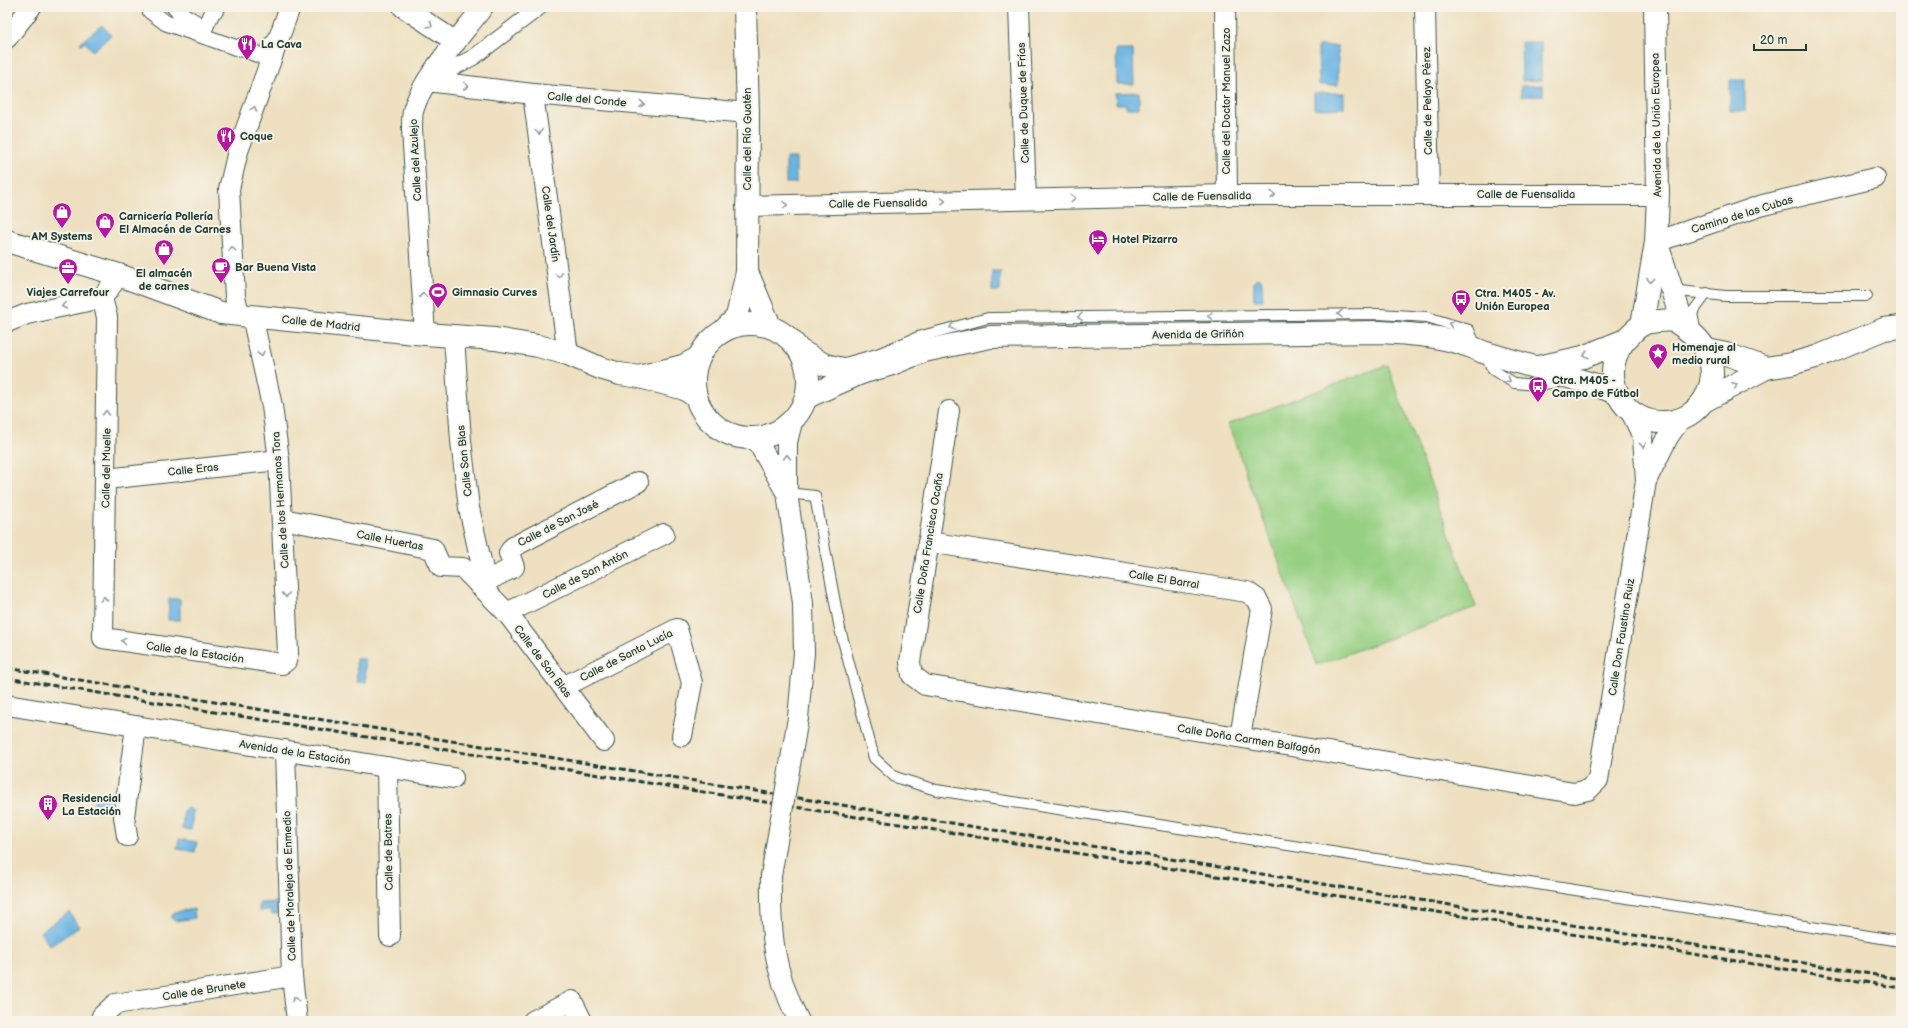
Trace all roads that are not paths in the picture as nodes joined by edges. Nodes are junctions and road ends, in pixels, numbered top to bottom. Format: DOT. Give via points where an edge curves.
graph roads {
  1 [pos="31,7"];
  2 [pos="153,7"];
  3 [pos="174,7"];
  4 [pos="218,7"];
  5 [pos="284,7"];
  6 [pos="290,7"];
  7 [pos="404,7"];
  8 [pos="483,7"];
  9 [pos="540,7"];
  10 [pos="745,7"];
  11 [pos="1019,7"];
  12 [pos="1225,7"];
  13 [pos="1425,7"];
  14 [pos="1655,7"];
  15 [pos="7,38"];
  16 [pos="456,42"];
  17 [pos="427,81"];
  18 [pos="533,94"];
  19 [pos="748,113"];
  20 [pos="1875,178"];
  21 [pos="1429,194"];
  22 [pos="1227,195"];
  23 [pos="1658,195"];
  24 [pos="1026,199"];
  25 [pos="746,206"];
  26 [pos="7,241"];
  27 [pos="1656,242"];
  28 [pos="747,272"];
  29 [pos="119,275"];
  30 [pos="1671,290"];
  31 [pos="1707,293"];
  32 [pos="1867,296"];
  33 [pos="102,298"];
  34 [pos="1379,314"];
  35 [pos="246,316"];
  36 [pos="7,322"];
  37 [pos="1642,325"];
  38 [pos="770,326"];
  39 [pos="1901,327"];
  40 [pos="725,329"];
  41 [pos="425,334"];
  42 [pos="454,336"];
  43 [pos="1696,338"];
  44 [pos="1623,342"];
  45 [pos="1476,348"];
  46 [pos="801,351"];
  47 [pos="568,354"];
  48 [pos="698,358"];
  49 [pos="832,366"];
  50 [pos="1536,368"];
  51 [pos="1766,368"];
  52 [pos="861,373"];
  53 [pos="640,377"];
  54 [pos="1576,379"];
  55 [pos="1616,393"];
  56 [pos="696,397"];
  57 [pos="807,397"];
  58 [pos="1704,401"];
  59 [pos="949,411"];
  60 [pos="1631,412"];
  61 [pos="1680,420"];
  62 [pos="792,422"];
  63 [pos="756,439"];
  64 [pos="279,460"];
  65 [pos="106,478"];
  66 [pos="1646,481"];
  67 [pos="638,482"];
  68 [pos="787,493"];
  69 [pos="283,519"];
  70 [pos="664,534"];
  71 [pos="928,542"];
  72 [pos="479,584"];
  73 [pos="507,613"];
  74 [pos="104,638"];
  75 [pos="286,661"];
  76 [pos="912,675"];
  77 [pos="563,687"];
  78 [pos="7,705"];
  79 [pos="136,726"];
  80 [pos="682,736"];
  81 [pos="1240,737"];
  82 [pos="604,740"];
  83 [pos="285,750"];
  84 [pos="387,767"];
  85 [pos="453,778"];
  86 [pos="1588,790"];
  87 [pos="127,836"];
  88 [pos="390,936"];
  89 [pos="1901,941"];
  90 [pos="292,976"];
  91 [pos="102,1021"];
  92 [pos="297,1021"];
  93 [pos="533,1021"];
  94 [pos="582,1021"];
  95 [pos="799,1021"];
  1 -- 15 [label="street"];
  2 -- 5 [label="street" via="150,11 166,23 240,49 241,46 266,58"];
  3 -- 4 [label="street" via="205,28 214,9"];
  35 -- 6 [label="street, Calle de los Hermanos Tora, one-way" via="234,282 229,189 238,151"];
  7 -- 16 [label="street, one-way"];
  8 -- 16 [label="street, Calle del Azulejo"];
  9 -- 17 [label="street" via="474,57"];
  10 -- 19 [label="main road, Calle del Río Guatén"];
  11 -- 24 [label="street, Calle de Duque de Frías"];
  12 -- 22 [label="street, Calle del Doctor Manuel Zazo"];
  13 -- 21 [label="street, Calle de Pelayo Pérez"];
  14 -- 23 [label="main road, Avenida de la Unión Europea"];
  16 -- 17 [label="street, Calle del Azulejo"];
  17 -- 18 [label="street, Calle del Conde, one-way"];
  41 -- 17 [label="street, Calle del Azulejo, one-way" via="412,129 413,112"];
  18 -- 19 [label="street, Calle del Conde, one-way"];
  18 -- 47 [label="street, Calle del Jardín, one-way"];
  19 -- 25 [label="main road, Calle del Río Guatén"];
  20 -- 27 [label="street, Camino de las Cubas" via="1763,205"];
  22 -- 21 [label="street, Calle de Fuensalida, one-way"];
  21 -- 23 [label="street, Calle de Fuensalida"];
  24 -- 22 [label="street, Calle de Fuensalida, one-way"];
  23 -- 27 [label="main road, Avenida de la Unión Europea"];
  25 -- 24 [label="street, Calle de Fuensalida, one-way"];
  25 -- 28 [label="main road, Calle del Río Guatén"];
  26 -- 29 [label="main road, Calle de Madrid"];
  27 -- 30 [label="main road"];
  27 -- 37 [label="main road, one-way"];
  28 -- 38 [label="main road"];
  28 -- 40 [label="main road" via="737,317"];
  29 -- 33 [label="street"];
  29 -- 35 [label="main road, Calle de Madrid" via="201,307"];
  30 -- 31 [label="lane"];
  30 -- 43 [label="main road"];
  31 -- 32 [label="lane" via="1725,296"];
  31 -- 43 [label="lane" via="1692,313"];
  33 -- 36 [label="street, one-way" via="27,314"];
  65 -- 33 [label="street, Calle del Muelle, one-way" via="107,317"];
  34 -- 45 [label="lane" via="1425,326"];
  45 -- 34 [label="lane, one-way" via="1469,330 1427,317"];
  34 -- 49 [label="lane, one-way" via="988,318 918,337 877,354"];
  35 -- 41 [label="main road, Calle de Madrid"];
  35 -- 64 [label="street, Calle de los Hermanos Tora, one-way" via="272,406"];
  37 -- 43 [label="main road" via="1673,321"];
  37 -- 44 [label="main road"];
  38 -- 40 [label="main road" via="750,323"];
  38 -- 46 [label="main road" via="788,336"];
  39 -- 51 [label="main road" via="1884,329 1819,356"];
  40 -- 48 [label="main road" via="709,341"];
  41 -- 42 [label="main road, Calle de Madrid"];
  42 -- 47 [label="main road, Calle de Madrid" via="495,339"];
  42 -- 72 [label="street, Calle San Blas" via="461,441 469,508 482,570"];
  43 -- 51 [label="main road" via="1726,354"];
  43 -- 58 [label="main road" via="1712,366 1711,386"];
  44 -- 50 [label="main road, Avenida de Griñón, one-way" via="1583,357"];
  44 -- 55 [label="main road" via="1615,357 1612,376"];
  45 -- 50 [label="main road, Avenida de Griñón"];
  45 -- 52 [label="main road, Avenida de Griñón" via="1424,334 1380,332 990,337 924,351"];
  45 -- 54 [label="lane, one-way" via="1492,370 1514,383 1537,385"];
  46 -- 49 [label="main road, Avenida de Griñón" via="825,365"];
  46 -- 57 [label="main road" via="809,377"];
  47 -- 53 [label="main road, Calle de Madrid" via="600,368"];
  48 -- 53 [label="main road, Calle de Madrid" via="683,366"];
  48 -- 56 [label="main road" via="693,377"];
  49 -- 52 [label="main road, Avenida de Griñón"];
  50 -- 54 [label="main road, Avenida de Griñón"];
  58 -- 51 [label="main road, one-way"];
  52 -- 57 [label="main road, Avenida de Griñón"];
  53 -- 56 [label="main road, Calle de Madrid" via="685,389"];
  54 -- 55 [label="main road, Avenida de Griñón"];
  55 -- 60 [label="main road"];
  56 -- 63 [label="main road" via="709,420 725,432"];
  57 -- 62 [label="main road"];
  58 -- 61 [label="main road" via="1695,411"];
  59 -- 71 [label="street, Calle Doña Francisca Ocaña"];
  60 -- 61 [label="main road" via="1646,420 1663,423"];
  60 -- 66 [label="street, Calle Don Faustino Ruiz, one-way" via="1643,436"];
  61 -- 66 [label="street, Calle Don Faustino Ruiz" via="1668,437"];
  62 -- 63 [label="main road" via="776,434"];
  68 -- 62 [label="street, one-way" via="787,442"];
  63 -- 68 [label="street"];
  64 -- 65 [label="street, Calle Eras"];
  64 -- 69 [label="street, Calle de los Hermanos Tora"];
  74 -- 65 [label="street, Calle del Muelle, one-way"];
  66 -- 86 [label="street, Calle Don Faustino Ruiz" via="1598,780"];
  67 -- 72 [label="street, Calle de San José" via="513,547 508,553 514,567"];
  68 -- 89 [label="lane" via="816,496 840,629 866,730 874,758 895,777 936,790"];
  68 -- 95 [label="street, bridge" via="803,603 804,653 798,718 771,876 770,921 776,961"];
  69 -- 72 [label="street, Calle Huertas" via="433,548 441,567 463,568"];
  69 -- 75 [label="street, Calle de los Hermanos Tora, one-way" via="288,653"];
  70 -- 73 [label="street, Calle de San Antón"];
  71 -- 76 [label="street, Calle Doña Francisca Ocaña" via="910,662"];
  71 -- 81 [label="street, Calle El Barral" via="1247,592 1257,599 1262,609"];
  72 -- 73 [label="street, Calle de San Blas"];
  73 -- 77 [label="street, Calle de San Blas"];
  75 -- 74 [label="street, Calle de la Estación, one-way" via="282,664"];
  76 -- 81 [label="street, Calle Doña Carmen Balfagón" via="925,685"];
  77 -- 80 [label="street, Calle de Santa Lucía" via="677,630 692,683"];
  77 -- 82 [label="street, Calle de San Blas"];
  78 -- 79 [label="street, Avenida de la Estación"];
  79 -- 83 [label="street, Avenida de la Estación"];
  79 -- 87 [label="street" via="124,817"];
  81 -- 86 [label="street, Calle Doña Carmen Balfagón" via="1574,793"];
  83 -- 84 [label="street, Avenida de la Estación"];
  83 -- 90 [label="street, Calle de Moraleja de Enmedio"];
  84 -- 85 [label="street, Avenida de la Estación"];
  84 -- 88 [label="street, Calle de Batres"];
  90 -- 91 [label="street, Calle de Brunete" via="115,1004 102,1016"];
  92 -- 90 [label="street, Calle de Moraleja de Enmedio, one-way"];
  93 -- 94 [label="street" via="572,1001"];
}
